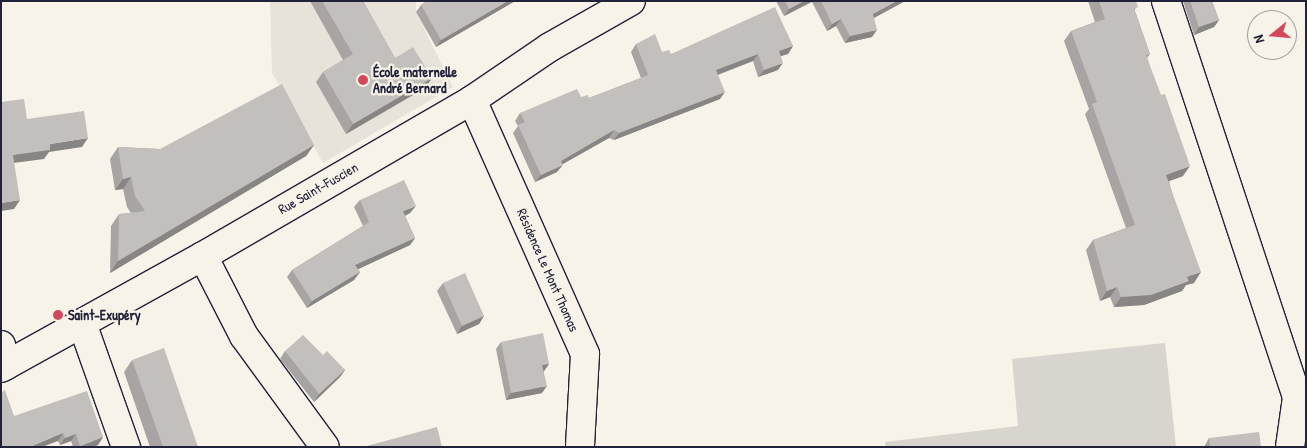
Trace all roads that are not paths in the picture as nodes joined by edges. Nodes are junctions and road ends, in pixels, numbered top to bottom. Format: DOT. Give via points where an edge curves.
graph roads {
  1 [pos="631,1"];
  2 [pos="1166,1"];
  3 [pos="472,100"];
  4 [pos="203,256"];
  5 [pos="82,323"];
  6 [pos="3,359"];
  7 [pos="1301,396"];
  8 [pos="126,447"];
  9 [pos="325,447"];
  10 [pos="580,447"];
  11 [pos="1290,447"];
  1 -- 3 [label="main road, Rue Saint-Fuscien" via="550,48"];
  2 -- 7 [label="main road"];
  3 -- 4 [label="main road, Rue Saint-Fuscien"];
  3 -- 10 [label="main road, Résidence Le Mont Thomas" via="585,354"];
  4 -- 5 [label="main road, Rue Saint-Fuscien"];
  4 -- 9 [label="main road" via="244,336"];
  5 -- 6 [label="main road, Rue Saint-Fuscien"];
  5 -- 8 [label="main road"];
  7 -- 11 [label="main road"];
}
